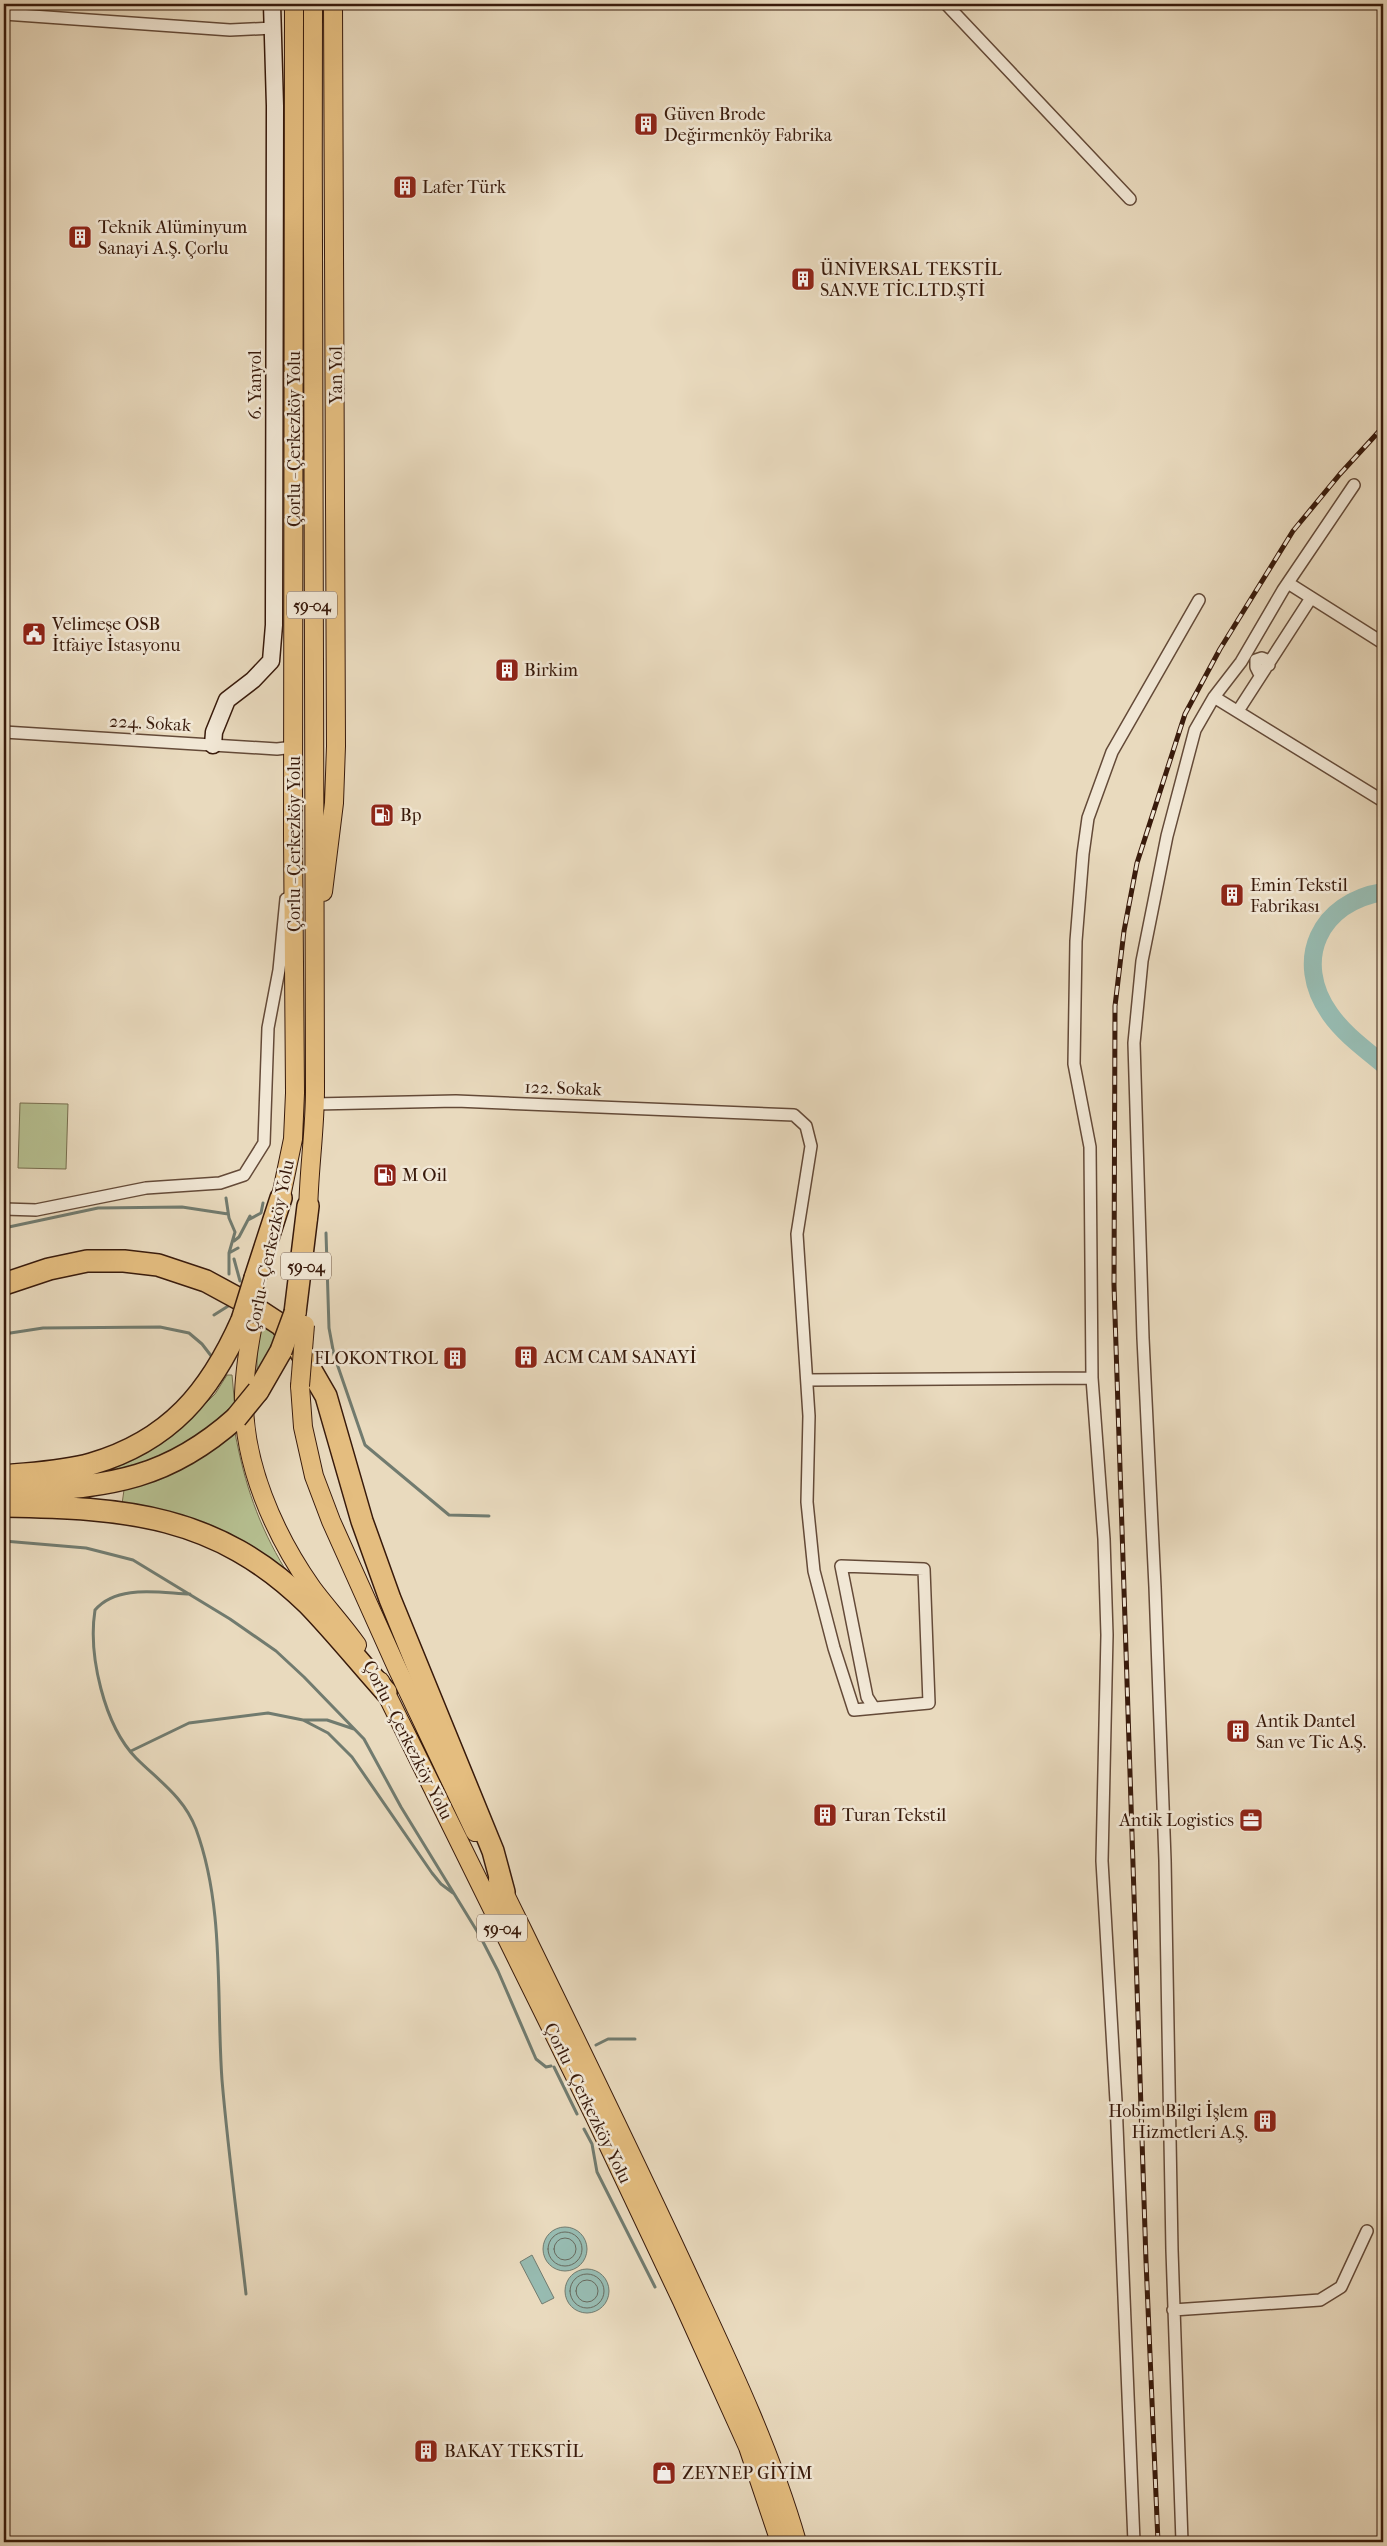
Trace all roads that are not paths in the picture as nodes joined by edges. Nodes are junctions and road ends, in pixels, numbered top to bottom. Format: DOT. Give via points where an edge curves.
graph roads {
  1 [pos="272,4"];
  2 [pos="294,4"];
  3 [pos="313,4"];
  4 [pos="333,4"];
  5 [pos="946,4"];
  6 [pos="4,14"];
  7 [pos="273,28"];
  8 [pos="1130,199"];
  9 [pos="1354,485"];
  10 [pos="1288,583"];
  11 [pos="1311,598"];
  12 [pos="1199,600"];
  13 [pos="1383,643"];
  14 [pos="1214,697"];
  15 [pos="1238,711"];
  16 [pos="4,732"];
  17 [pos="213,745"];
  18 [pos="336,746"];
  19 [pos="294,747"];
  20 [pos="314,747"];
  21 [pos="1383,801"];
  22 [pos="293,835"];
  23 [pos="313,942"];
  24 [pos="315,1104"];
  25 [pos="281,1198"];
  26 [pos="308,1206"];
  27 [pos="4,1209"];
  28 [pos="4,1284"];
  29 [pos="248,1319"];
  30 [pos="300,1319"];
  31 [pos="1092,1378"];
  32 [pos="807,1380"];
  33 [pos="4,1476"];
  34 [pos="4,1494"];
  35 [pos="4,1506"];
  36 [pos="386,1692"];
  37 [pos="874,1708"];
  38 [pos="504,1892"];
  39 [pos="1367,2231"];
  40 [pos="1173,2310"];
  41 [pos="780,2542"];
  42 [pos="797,2542"];
  43 [pos="1134,2542"];
  44 [pos="1182,2542"];
  1 -- 7 [label="main road, 6. Yanyol"];
  2 -- 19 [label="main road, Çorlu - Çerkezköy Yolu / 59-04"];
  3 -- 20 [label="main road, Çorlu - Çerkezköy Yolu / 59-04"];
  4 -- 18 [label="main road, Yan Yol"];
  5 -- 8 [label="street"];
  6 -- 7 [label="street" via="230,30"];
  7 -- 17 [label="main road, 6. Yanyol" via="276,371 271,661 227,700 214,732"];
  9 -- 10 [label="street"];
  10 -- 11 [label="street"];
  10 -- 14 [label="street" via="1241,662"];
  11 -- 13 [label="street"];
  11 -- 15 [label="street" via="1269,665 1262,658 1256,660 1260,675"];
  12 -- 31 [label="street" via="1112,752 1088,818 1083,854 1076,941 1074,1064 1090,1147"];
  14 -- 15 [label="street"];
  14 -- 40 [label="street" via="1195,730 1167,836 1142,961 1134,1043 1142,1338 1165,1860"];
  15 -- 21 [label="street"];
  16 -- 17 [label="street, 224. Sokak"];
  17 -- 19 [label="street, 224. Sokak"];
  18 -- 20 [label="main road"];
  18 -- 23 [label="main road, Yan Yol" via="330,850"];
  19 -- 20 [label="main road"];
  19 -- 22 [label="main road, Çorlu - Çerkezköy Yolu / 59-04"];
  20 -- 23 [label="main road, Çorlu - Çerkezköy Yolu / 59-04"];
  22 -- 25 [label="main road, Çorlu - Çerkezköy Yolu / 59-04" via="294,1139"];
  22 -- 27 [label="street" via="279,970 268,1028 264,1143 244,1174 220,1184 146,1188 36,1210"];
  23 -- 24 [label="main road, Çorlu - Çerkezköy Yolu / 59-04"];
  24 -- 26 [label="main road, Çorlu - Çerkezköy Yolu / 59-04"];
  24 -- 32 [label="street, 122. Sokak" via="456,1101 794,1116 806,1126 811,1146 797,1234"];
  25 -- 29 [label="highway, bridge"];
  26 -- 30 [label="highway"];
  28 -- 38 [label="highway" via="87,1261 124,1261 158,1266 206,1281 281,1325 326,1396 362,1521 390,1600 493,1851"];
  29 -- 33 [label="highway" via="208,1385 185,1411 158,1433 128,1451 90,1465"];
  29 -- 36 [label="main road, Çorlu - Çerkezköy Yolu / 59-04" via="244,1395 247,1433 264,1496 295,1562 355,1642"];
  30 -- 34 [label="highway, bridge" via="258,1391 236,1418 193,1452 144,1475 104,1484"];
  30 -- 38 [label="main road, Çorlu - Çerkezköy Yolu / 59-04, bridge" via="303,1427 314,1476 397,1668"];
  31 -- 32 [label="street"];
  31 -- 43 [label="street" via="1104,1539 1107,1635 1102,1861 1116,2101"];
  32 -- 37 [label="street" via="807,1502 814,1571 854,1710"];
  35 -- 36 [label="highway" via="130,1512 218,1539 259,1562 287,1586 323,1620"];
  36 -- 41 [label="main road, Çorlu - Çerkezköy Yolu / 59-04" via="595,2117 714,2371 748,2447"];
  37 -- 37 [label="street" via="929,1703 924,1569 841,1566 867,1697"];
  38 -- 42 [label="main road, Çorlu - Çerkezköy Yolu / 59-04" via="636,2162 734,2373 764,2441"];
  39 -- 40 [label="street" via="1341,2287 1320,2300"];
  40 -- 44 [label="street"];
}
